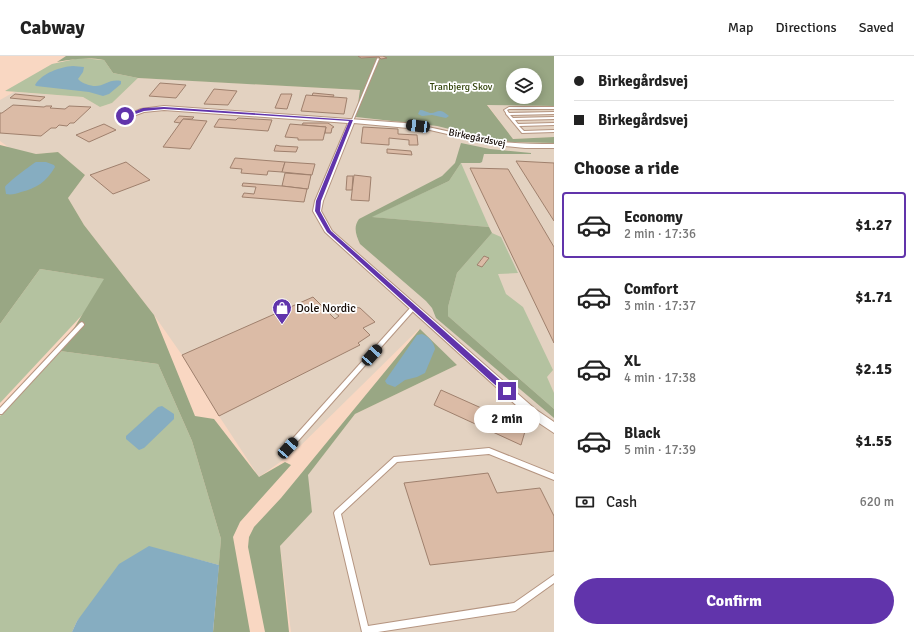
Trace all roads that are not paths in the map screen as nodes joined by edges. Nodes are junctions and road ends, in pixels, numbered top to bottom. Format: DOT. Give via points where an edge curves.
graph roads {
  1 [pos="378,59"];
  2 [pos="554,108"];
  3 [pos="554,113"];
  4 [pos="507,114"];
  5 [pos="125,116"];
  6 [pos="554,118"];
  7 [pos="512,119"];
  8 [pos="352,120"];
  9 [pos="554,124"];
  10 [pos="517,125"];
  11 [pos="554,131"];
  12 [pos="554,146"];
  13 [pos="413,308"];
  14 [pos="82,324"];
  15 [pos="0,412"];
  16 [pos="554,428"];
  17 [pos="288,448"];
  18 [pos="554,477"];
  19 [pos="554,579"];
  20 [pos="366,631"];
  1 -- 8 [label="lane"];
  2 -- 4 [label="lane" via="509,108 505,109"];
  3 -- 4 [label="lane"];
  4 -- 7 [label="lane"];
  5 -- 8 [label="street, Birkegårdsvej" via="143,110 164,108"];
  6 -- 7 [label="lane"];
  7 -- 10 [label="lane"];
  8 -- 12 [label="street, Birkegårdsvej" via="418,126 495,143"];
  8 -- 13 [label="street" via="326,182 317,211 329,232"];
  9 -- 10 [label="lane"];
  10 -- 11 [label="lane" via="523,132"];
  13 -- 16 [label="street" via="531,412"];
  13 -- 17 [label="lane"];
  14 -- 15 [label="lane"];
  18 -- 20 [label="lane" via="489,451 396,459 336,514"];
  19 -- 20 [label="lane" via="515,607"];
}
